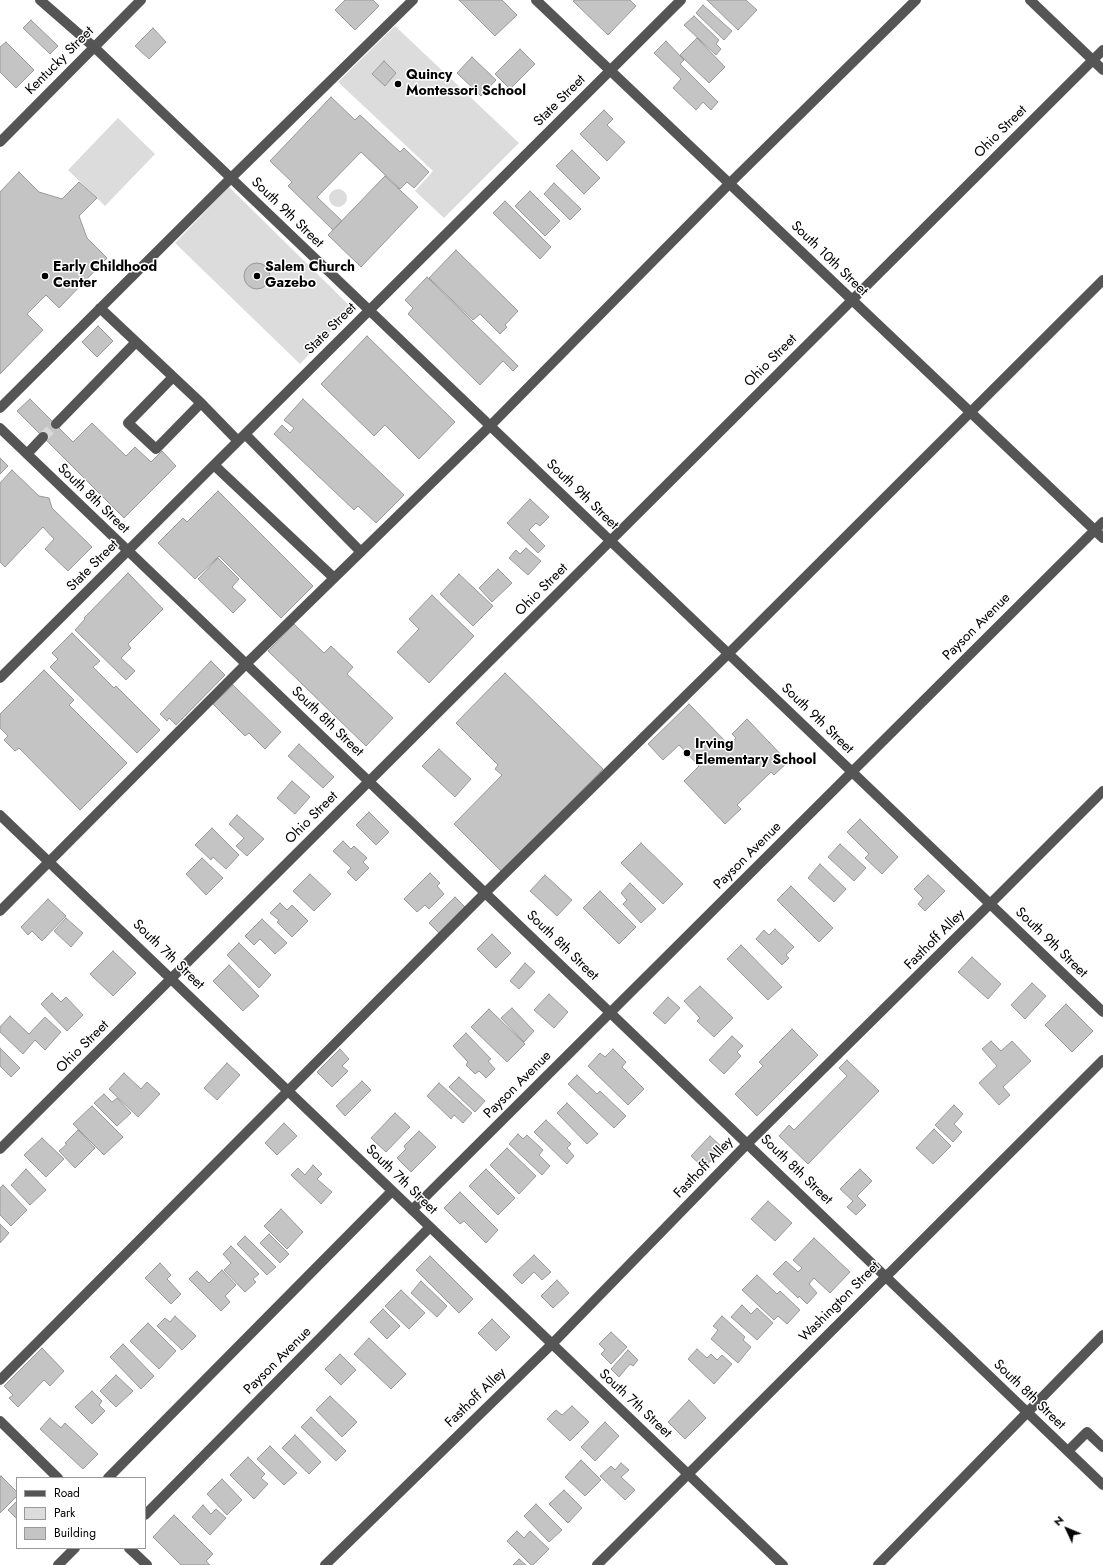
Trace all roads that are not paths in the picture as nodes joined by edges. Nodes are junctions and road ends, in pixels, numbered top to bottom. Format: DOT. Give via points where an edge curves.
graph roads {
  1 [pos="40,0"];
  2 [pos="141,0"];
  3 [pos="413,0"];
  4 [pos="536,0"];
  5 [pos="681,0"];
  6 [pos="916,0"];
  7 [pos="1030,0"];
  8 [pos="94,47"];
  9 [pos="1103,50"];
  10 [pos="1093,60"];
  11 [pos="610,70"];
  12 [pos="1103,70"];
  13 [pos="0,142"];
  14 [pos="231,178"];
  15 [pos="729,184"];
  16 [pos="1103,280"];
  17 [pos="852,300"];
  18 [pos="100,308"];
  19 [pos="369,310"];
  20 [pos="136,342"];
  21 [pos="173,377"];
  22 [pos="201,403"];
  23 [pos="0,408"];
  24 [pos="970,412"];
  25 [pos="56,424"];
  26 [pos="490,426"];
  27 [pos="0,428"];
  28 [pos="43,437"];
  29 [pos="241,438"];
  30 [pos="26,454"];
  31 [pos="214,465"];
  32 [pos="1103,522"];
  33 [pos="1094,530"];
  34 [pos="1103,538"];
  35 [pos="610,541"];
  36 [pos="128,551"];
  37 [pos="361,552"];
  38 [pos="334,578"];
  39 [pos="728,654"];
  40 [pos="246,664"];
  41 [pos="0,678"];
  42 [pos="852,772"];
  43 [pos="369,782"];
  44 [pos="1103,791"];
  45 [pos="0,815"];
  46 [pos="49,861"];
  47 [pos="485,893"];
  48 [pos="990,904"];
  49 [pos="0,911"];
  50 [pos="172,978"];
  51 [pos="611,1012"];
  52 [pos="1103,1012"];
  53 [pos="1103,1060"];
  54 [pos="288,1091"];
  55 [pos="748,1144"];
  56 [pos="0,1149"];
  57 [pos="392,1191"];
  58 [pos="412,1210"];
  59 [pos="430,1227"];
  60 [pos="886,1276"];
  61 [pos="1103,1335"];
  62 [pos="552,1344"];
  63 [pos="0,1380"];
  64 [pos="1027,1412"];
  65 [pos="0,1421"];
  66 [pos="1103,1447"];
  67 [pos="1068,1451"];
  68 [pos="688,1474"];
  69 [pos="57,1477"];
  70 [pos="109,1477"];
  71 [pos="1103,1485"];
  72 [pos="146,1514"];
  73 [pos="75,1549"];
  74 [pos="130,1549"];
  75 [pos="58,1565"];
  76 [pos="147,1565"];
  77 [pos="325,1565"];
  78 [pos="597,1565"];
  79 [pos="784,1565"];
  80 [pos="878,1565"];
  1 -- 8 [label="street, South 9th Street"];
  2 -- 8 [label="street, Kentucky Street"];
  3 -- 14 [label="street"];
  4 -- 11 [label="street, South 10th Street"];
  5 -- 11 [label="street, State Street"];
  6 -- 15 [label="street"];
  7 -- 10 [label="street"];
  8 -- 13 [label="street, Kentucky Street"];
  8 -- 14 [label="street, South 9th Street"];
  9 -- 10 [label="street, Ohio Street"];
  10 -- 12 [label="street"];
  10 -- 17 [label="street, Ohio Street"];
  11 -- 15 [label="street, South 10th Street"];
  11 -- 19 [label="street, State Street"];
  14 -- 18 [label="street"];
  14 -- 19 [label="street, South 9th Street"];
  15 -- 17 [label="street, South 10th Street"];
  15 -- 26 [label="street"];
  16 -- 24 [label="street"];
  17 -- 24 [label="street, South 10th Street"];
  17 -- 35 [label="street, Ohio Street"];
  18 -- 20 [label="street"];
  18 -- 23 [label="street"];
  19 -- 26 [label="street, South 9th Street"];
  19 -- 29 [label="street, State Street"];
  20 -- 21 [label="street"];
  20 -- 25 [label="street"];
  21 -- 22 [label="street"];
  21 -- 22 [label="street" via="128,423 156,449"];
  22 -- 29 [label="street"];
  24 -- 33 [label="street, South 10th Street"];
  24 -- 39 [label="street"];
  26 -- 35 [label="street, South 9th Street"];
  26 -- 37 [label="street"];
  27 -- 30 [label="street, South 8th Street"];
  28 -- 30 [label="street"];
  29 -- 31 [label="street, State Street"];
  29 -- 37 [label="street"];
  30 -- 36 [label="street, South 8th Street"];
  31 -- 36 [label="street, State Street"];
  31 -- 38 [label="street"];
  32 -- 33 [label="street, Payson Avenue"];
  33 -- 34 [label="street, South 10th Street"];
  33 -- 42 [label="street, Payson Avenue"];
  35 -- 39 [label="street, South 9th Street"];
  35 -- 43 [label="street, Ohio Street"];
  36 -- 40 [label="street, South 8th Street"];
  36 -- 41 [label="street, State Street"];
  37 -- 38 [label="street"];
  38 -- 40 [label="street"];
  39 -- 42 [label="street, South 9th Street"];
  39 -- 47 [label="street"];
  40 -- 43 [label="street, South 8th Street"];
  40 -- 46 [label="street"];
  42 -- 48 [label="street, South 9th Street"];
  42 -- 51 [label="street, Payson Avenue"];
  43 -- 47 [label="street, South 8th Street"];
  43 -- 50 [label="street, Ohio Street"];
  44 -- 48 [label="street, Fasthoff Alley"];
  45 -- 46 [label="street, South 7th Street"];
  46 -- 49 [label="street"];
  46 -- 50 [label="street, South 7th Street"];
  47 -- 51 [label="street, South 8th Street"];
  47 -- 54 [label="street"];
  48 -- 52 [label="street, South 9th Street"];
  48 -- 55 [label="street, Fasthoff Alley"];
  50 -- 54 [label="street, South 7th Street"];
  50 -- 56 [label="street, Ohio Street"];
  51 -- 55 [label="street, South 8th Street"];
  51 -- 58 [label="street, Payson Avenue"];
  53 -- 60 [label="street, Washington Street"];
  54 -- 57 [label="street, South 7th Street"];
  54 -- 63 [label="street"];
  55 -- 60 [label="street, South 8th Street"];
  55 -- 62 [label="street, Fasthoff Alley"];
  57 -- 58 [label="street, South 7th Street"];
  57 -- 70 [label="street"];
  58 -- 59 [label="street, South 7th Street"];
  59 -- 62 [label="street, South 7th Street"];
  59 -- 72 [label="street, Payson Avenue"];
  60 -- 64 [label="street, South 8th Street"];
  60 -- 68 [label="street, Washington Street"];
  61 -- 64 [label="street"];
  62 -- 68 [label="street, South 7th Street"];
  62 -- 77 [label="street, Fasthoff Alley"];
  64 -- 67 [label="street, South 8th Street"];
  64 -- 80 [label="street"];
  65 -- 69 [label="street"];
  66 -- 67 [label="street" via="1087,1432"];
  67 -- 71 [label="street, South 8th Street"];
  68 -- 78 [label="street, Washington Street"];
  68 -- 79 [label="street, South 7th Street"];
  73 -- 75 [label="street"];
  74 -- 76 [label="street"];
}
